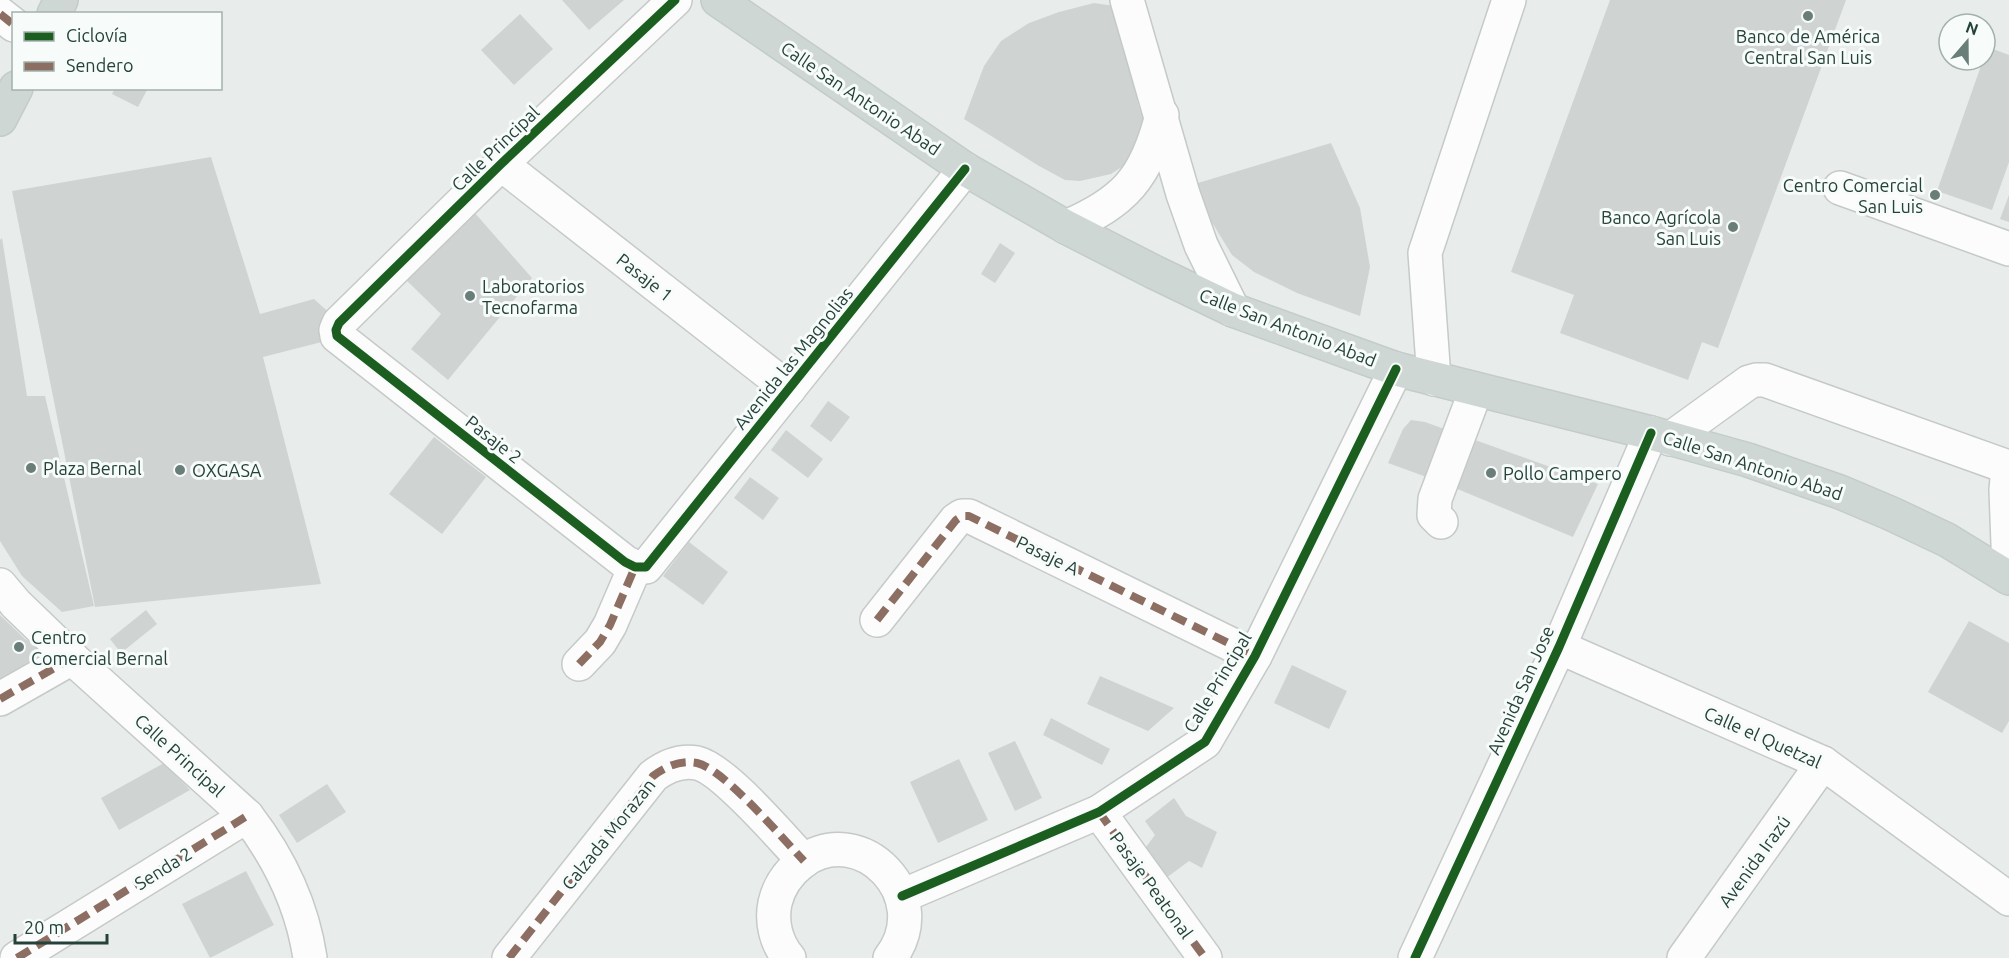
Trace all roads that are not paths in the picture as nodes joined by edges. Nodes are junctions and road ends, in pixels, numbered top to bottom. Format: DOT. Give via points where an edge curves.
graph roads {
  1 [pos="675,0"];
  2 [pos="718,0"];
  3 [pos="1127,0"];
  4 [pos="1509,0"];
  5 [pos="0,14"];
  6 [pos="12,24"];
  7 [pos="15,90"];
  8 [pos="1162,115"];
  9 [pos="0,119"];
  10 [pos="501,164"];
  11 [pos="965,169"];
  12 [pos="1840,188"];
  13 [pos="1066,227"];
  14 [pos="2009,249"];
  15 [pos="1233,310"];
  16 [pos="339,323"];
  17 [pos="1396,369"];
  18 [pos="1456,385"];
  19 [pos="789,389"];
  20 [pos="1660,436"];
  21 [pos="1431,461"];
  22 [pos="1441,522"];
  23 [pos="640,567"];
  24 [pos="2009,571"];
  25 [pos="2009,578"];
  26 [pos="0,585"];
  27 [pos="877,620"];
  28 [pos="1559,647"];
  29 [pos="1255,656"];
  30 [pos="72,658"];
  31 [pos="579,664"];
  32 [pos="0,699"];
  33 [pos="1823,764"];
  34 [pos="1099,812"];
  35 [pos="248,816"];
  36 [pos="804,861"];
  37 [pos="902,896"];
  38 [pos="2009,899"];
  39 [pos="17,958"];
  40 [pos="310,958"];
  41 [pos="509,958"];
  42 [pos="789,958"];
  43 [pos="890,958"];
  44 [pos="1205,958"];
  45 [pos="1415,958"];
  46 [pos="1684,958"];
  1 -- 10 [label="street, Calle Principal"];
  2 -- 11 [label="main road, Calle San Antonio Abad"];
  3 -- 8 [label="street"];
  4 -- 18 [label="street" via="1425,253"];
  5 -- 6 [label="street"];
  7 -- 9 [label="main road"];
  8 -- 13 [label="street" via="1154,146 1140,173 1119,197 1094,215"];
  8 -- 15 [label="street" via="1201,245"];
  10 -- 16 [label="street, Calle Principal"];
  10 -- 19 [label="street, Pasaje 1"];
  11 -- 13 [label="main road, Calle San Antonio Abad"];
  11 -- 19 [label="street, Avenida las Magnolias"];
  12 -- 14 [label="street"];
  13 -- 15 [label="main road, Calle San Antonio Abad"];
  15 -- 17 [label="main road, Calle San Antonio Abad"];
  16 -- 23 [label="street, Pasaje 2" via="337,336 625,562"];
  17 -- 18 [label="main road, Calle San Antonio Abad"];
  17 -- 29 [label="street, Calle Principal" via="1351,492"];
  18 -- 20 [label="main road, Calle San Antonio Abad"];
  18 -- 21 [label="street"];
  18 -- 22 [label="street" via="1435,499 1434,515"];
  19 -- 23 [label="street, Avenida las Magnolias"];
  20 -- 24 [label="street" via="1749,382 1765,380 2008,467"];
  20 -- 25 [label="main road, Calle San Antonio Abad" via="1748,460 1840,492 1947,540"];
  20 -- 28 [label="street, Avenida San Jose"];
  23 -- 31 [label="street, Avenida las Magnolias" via="600,642"];
  26 -- 30 [label="street, Calle Principal"];
  27 -- 29 [label="street, Pasaje A" via="956,520 969,516"];
  28 -- 33 [label="street, Calle el Quetzal"];
  28 -- 45 [label="street, Avenida San Jose"];
  29 -- 34 [label="street, Calle Principal" via="1205,741"];
  30 -- 32 [label="street"];
  30 -- 35 [label="street, Calle Principal"];
  33 -- 38 [label="street, Calle el Quetzal"];
  33 -- 46 [label="street, Avenida Irazú"];
  34 -- 37 [label="street, Calle Principal"];
  34 -- 44 [label="street, Pasaje Peatonal"];
  35 -- 39 [label="street, Senda 2"];
  35 -- 40 [label="street, Calle Principal" via="290,886 300,910"];
  36 -- 37 [label="street" via="838,851 871,858 895,881"];
  36 -- 41 [label="street, Calzada Morazan" via="722,776 697,764 673,765 653,776"];
  36 -- 42 [label="street" via="784,879 774,908 777,939"];
  37 -- 43 [label="street" via="905,924"];
}
